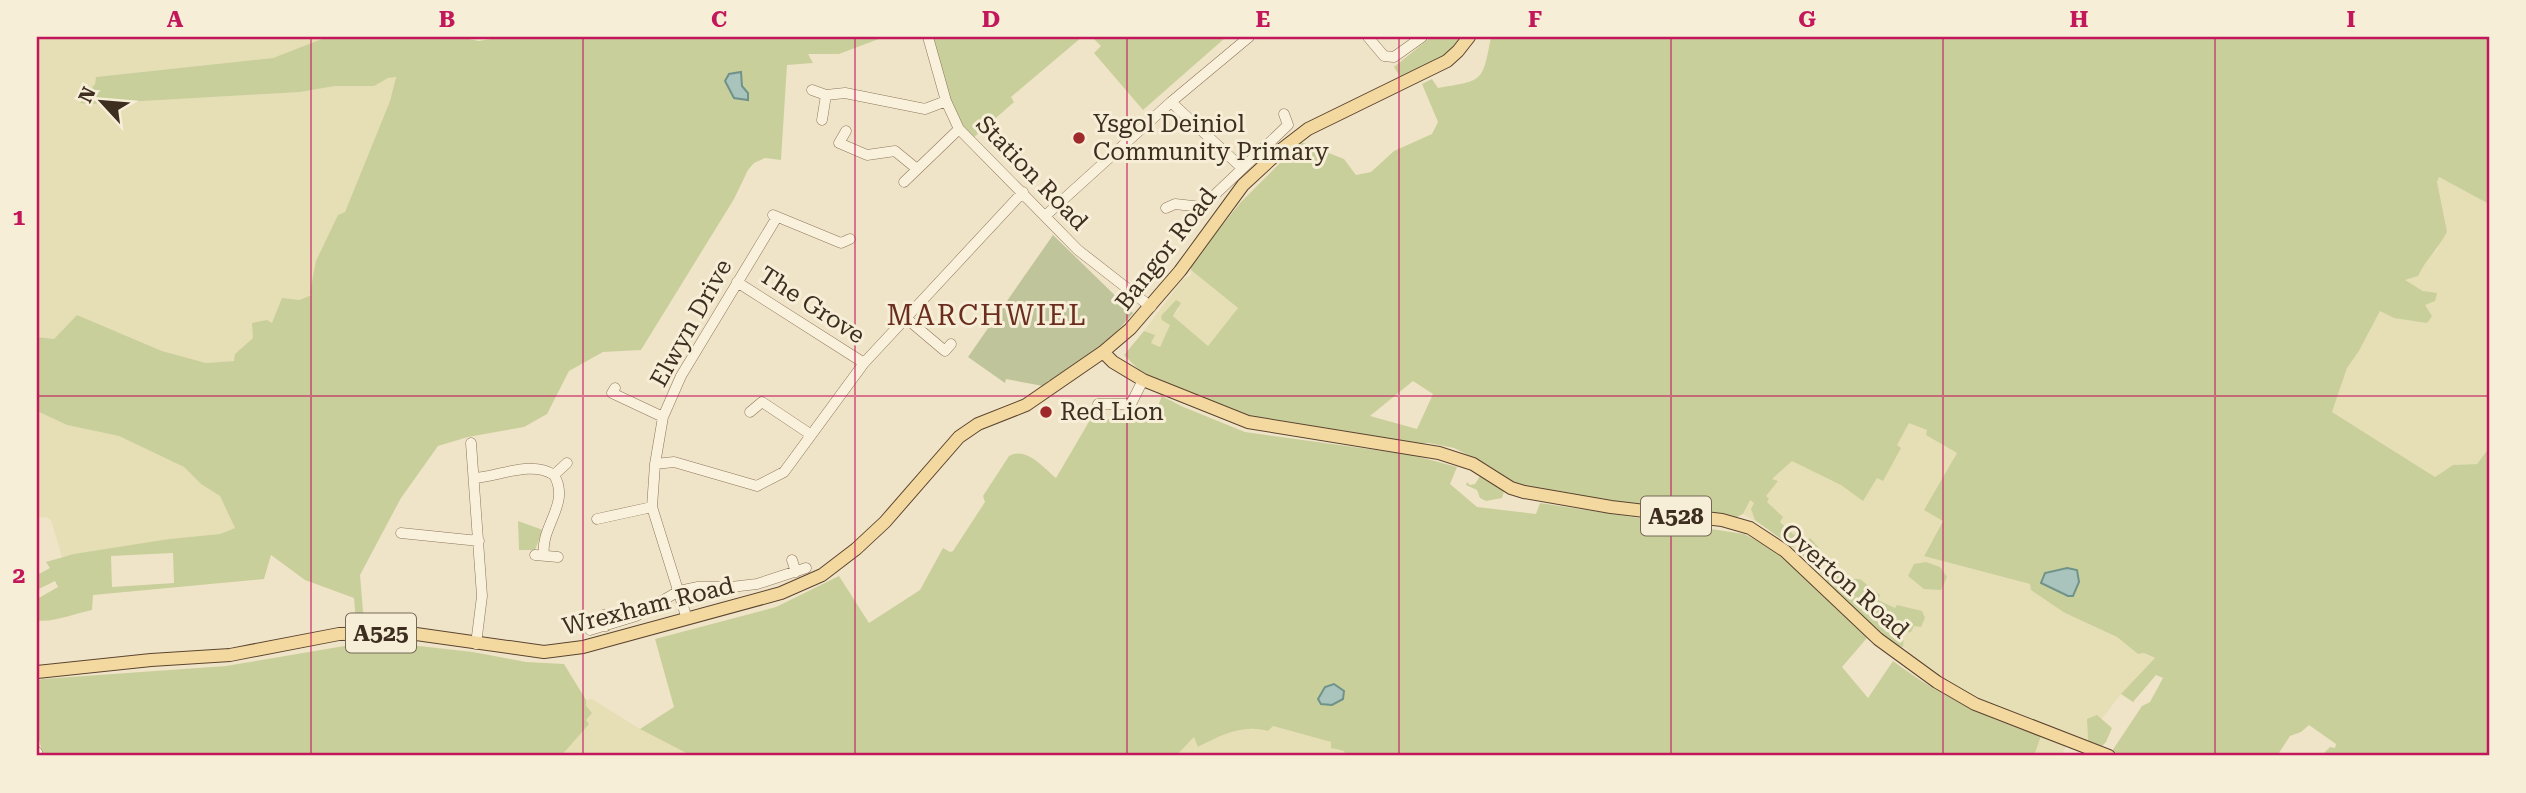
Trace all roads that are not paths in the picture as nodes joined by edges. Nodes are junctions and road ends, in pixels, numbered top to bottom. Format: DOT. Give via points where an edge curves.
graph roads {
  1 [pos="928,37"];
  2 [pos="1249,37"];
  3 [pos="1368,37"];
  4 [pos="1422,37"];
  5 [pos="1469,37"];
  6 [pos="812,90"];
  7 [pos="826,95"];
  8 [pos="946,101"];
  9 [pos="1171,102"];
  10 [pos="1284,114"];
  11 [pos="822,120"];
  12 [pos="958,129"];
  13 [pos="846,131"];
  14 [pos="1242,168"];
  15 [pos="917,169"];
  16 [pos="904,182"];
  17 [pos="1023,192"];
  18 [pos="1166,208"];
  19 [pos="1045,216"];
  20 [pos="843,244"];
  21 [pos="737,282"];
  22 [pos="1151,307"];
  23 [pos="906,318"];
  24 [pos="951,344"];
  25 [pos="1103,352"];
  26 [pos="864,363"];
  27 [pos="1143,380"];
  28 [pos="612,394"];
  29 [pos="1098,404"];
  30 [pos="750,412"];
  31 [pos="663,418"];
  32 [pos="810,434"];
  33 [pos="471,443"];
  34 [pos="567,463"];
  35 [pos="655,464"];
  36 [pos="554,475"];
  37 [pos="475,478"];
  38 [pos="652,507"];
  39 [pos="603,514"];
  40 [pos="401,533"];
  41 [pos="479,541"];
  42 [pos="558,557"];
  43 [pos="792,560"];
  44 [pos="679,591"];
  45 [pos="604,615"];
  46 [pos="687,619"];
  47 [pos="606,626"];
  48 [pos="590,630"];
  49 [pos="476,644"];
  50 [pos="37,671"];
  51 [pos="2109,756"];
  1 -- 8 [label="street, Station Road"];
  2 -- 9 [label="street"];
  3 -- 4 [label="street" via="1384,56 1394,57"];
  5 -- 22 [label="main road, Bangor Road / A525" via="1447,61 1308,129 1282,149 1243,185"];
  6 -- 7 [label="street"];
  7 -- 8 [label="street" via="845,93 925,109"];
  7 -- 11 [label="street"];
  8 -- 12 [label="street, Station Road"];
  9 -- 14 [label="street"];
  9 -- 19 [label="street"];
  10 -- 14 [label="street" via="1291,124"];
  12 -- 15 [label="street"];
  12 -- 17 [label="street, Station Road"];
  13 -- 15 [label="street" via="839,143 867,155 895,151"];
  14 -- 18 [label="street" via="1202,207 1175,204"];
  15 -- 16 [label="street"];
  17 -- 19 [label="street, Station Road"];
  17 -- 23 [label="street"];
  19 -- 22 [label="street, Station Road" via="1078,250"];
  20 -- 21 [label="street, Elwyn Drive" via="774,215"];
  21 -- 26 [label="street, The Grove"];
  21 -- 31 [label="street, Elwyn Drive" via="681,376"];
  22 -- 25 [label="main road, Bangor Road / A525"];
  23 -- 24 [label="street" via="945,351"];
  23 -- 26 [label="street"];
  25 -- 27 [label="main road, Overton Road / A528"];
  25 -- 46 [label="main road, Wrexham Road / A525" via="1026,405 978,424 959,437 885,522 822,575 781,593"];
  26 -- 32 [label="street"];
  27 -- 29 [label="street" via="1132,407"];
  27 -- 51 [label="main road, Overton Road / A528" via="1248,422 1448,455 1524,492 1750,528 1785,551 1878,639 1937,682 1975,704"];
  28 -- 31 [label="street"];
  30 -- 32 [label="street" via="765,398"];
  31 -- 35 [label="street, Elwyn Drive"];
  32 -- 35 [label="street" via="784,472 757,486 674,462"];
  33 -- 37 [label="street"];
  34 -- 36 [label="street"];
  35 -- 38 [label="street, Elwyn Drive"];
  36 -- 37 [label="street" via="530,468"];
  36 -- 42 [label="street" via="560,501 539,555"];
  37 -- 41 [label="street"];
  38 -- 39 [label="street"];
  38 -- 44 [label="street, Elwyn Drive"];
  40 -- 41 [label="street" via="427,531"];
  41 -- 49 [label="street" via="482,596"];
  43 -- 44 [label="street" via="801,570 757,584"];
  44 -- 46 [label="street, Elwyn Drive"];
  44 -- 47 [label="street" via="636,616"];
  45 -- 47 [label="street"];
  46 -- 49 [label="main road, Wrexham Road / A525" via="583,647 544,652"];
  47 -- 48 [label="street"];
  49 -- 50 [label="main road, Wrexham Road / A525" via="409,633 339,634 230,655"];
}
